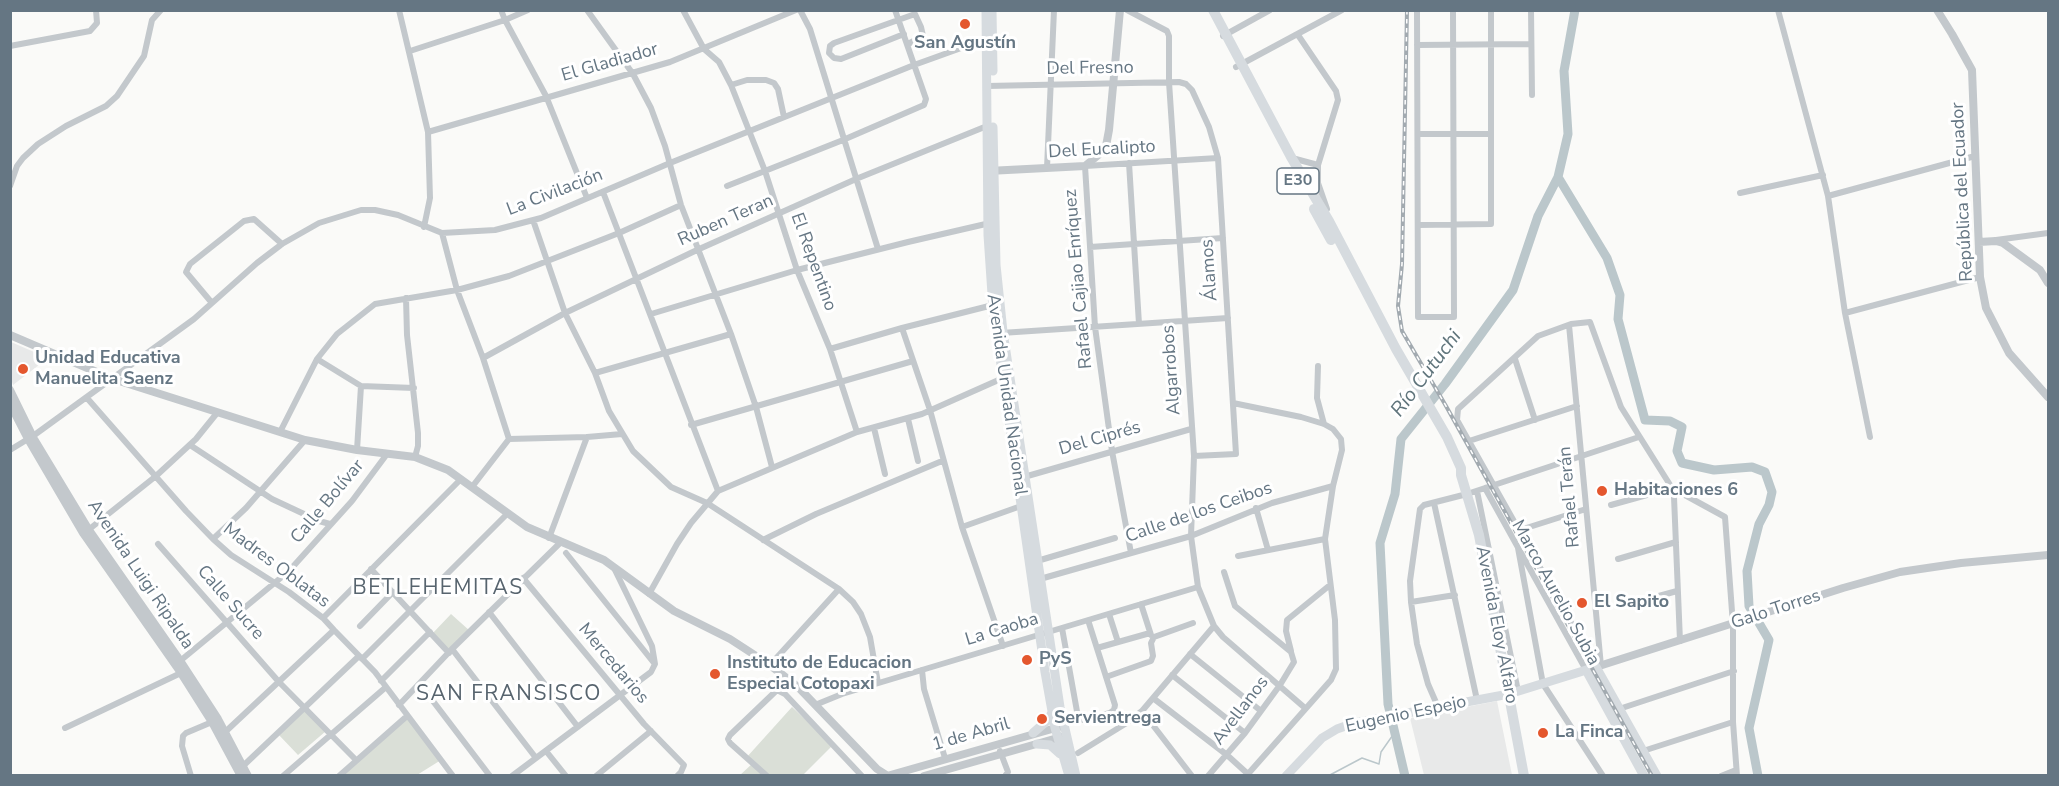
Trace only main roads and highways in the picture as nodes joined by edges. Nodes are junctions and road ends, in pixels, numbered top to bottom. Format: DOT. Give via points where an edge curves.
graph roads {
  1 [pos="986,10"];
  2 [pos="992,10"];
  3 [pos="1208,10"];
  4 [pos="1214,10"];
  5 [pos="1224,35"];
  6 [pos="990,38"];
  7 [pos="1239,66"];
  8 [pos="989,86"];
  9 [pos="991,171"];
  10 [pos="991,223"];
  11 [pos="1000,333"];
  12 [pos="1393,350"];
  13 [pos="1021,478"];
  14 [pos="1044,633"];
  15 [pos="1599,666"];
  16 [pos="1586,670"];
  17 [pos="1513,693"];
  18 [pos="1052,712"];
  19 [pos="1061,732"];
  20 [pos="1033,733"];
  21 [pos="1037,744"];
  22 [pos="1063,758"];
  23 [pos="1069,776"];
  24 [pos="1076,776"];
  25 [pos="1286,776"];
  26 [pos="1524,776"];
  27 [pos="1644,776"];
  28 [pos="1657,776"];
  1 -- 6 [label="main road, Avenida Unidad Nacional"];
  2 -- 6 [label="main road, Avenida Unidad Nacional"];
  3 -- 5 [label="main road, E30"];
  4 -- 5 [label="main road, E30"];
  5 -- 7 [label="main road, E30"];
  6 -- 8 [label="main road, Avenida Unidad Nacional"];
  7 -- 12 [label="main road, E30"];
  7 -- 12 [label="main road, E30" via="1329,221"];
  8 -- 9 [label="main road, Avenida Unidad Nacional"];
  8 -- 9 [label="main road, Avenida Unidad Nacional"];
  9 -- 10 [label="main road, Avenida Unidad Nacional"];
  10 -- 11 [label="main road, Avenida Unidad Nacional"];
  10 -- 11 [label="main road, Avenida Unidad Nacional" via="993,305"];
  11 -- 13 [label="main road, Avenida Unidad Nacional"];
  11 -- 13 [label="main road, Avenida Unidad Nacional" via="1003,378"];
  12 -- 17 [label="main road, Avenida Eloy Alfaro / E30" via="1472,492"];
  13 -- 14 [label="main road, Avenida Unidad Nacional" via="1040,579"];
  13 -- 14 [label="main road, Avenida Unidad Nacional" via="1021,506"];
  14 -- 18 [label="main road, Avenida Unidad Nacional"];
  14 -- 19 [label="main road, Avenida Unidad Nacional"];
  15 -- 16 [label="main road, Galo Torres"];
  15 -- 28 [label="main road, Marco Aurelio Subia"];
  16 -- 17 [label="main road, Galo Torres"];
  16 -- 27 [label="main road, Marco Aurelio Subia"];
  17 -- 25 [label="main road, Eugenio Espejo" via="1336,729 1322,738"];
  17 -- 26 [label="main road, Avenida Eloy Alfaro / E30"];
  18 -- 19 [label="main road, Avenida Unidad Nacional"];
  18 -- 20 [label="main road"];
  19 -- 22 [label="main road, Avenida Unidad Nacional"];
  19 -- 24 [label="main road, Avenida Unidad Nacional"];
  21 -- 22 [label="main road" via="1050,745"];
  22 -- 23 [label="main road, Avenida Unidad Nacional"];
}
